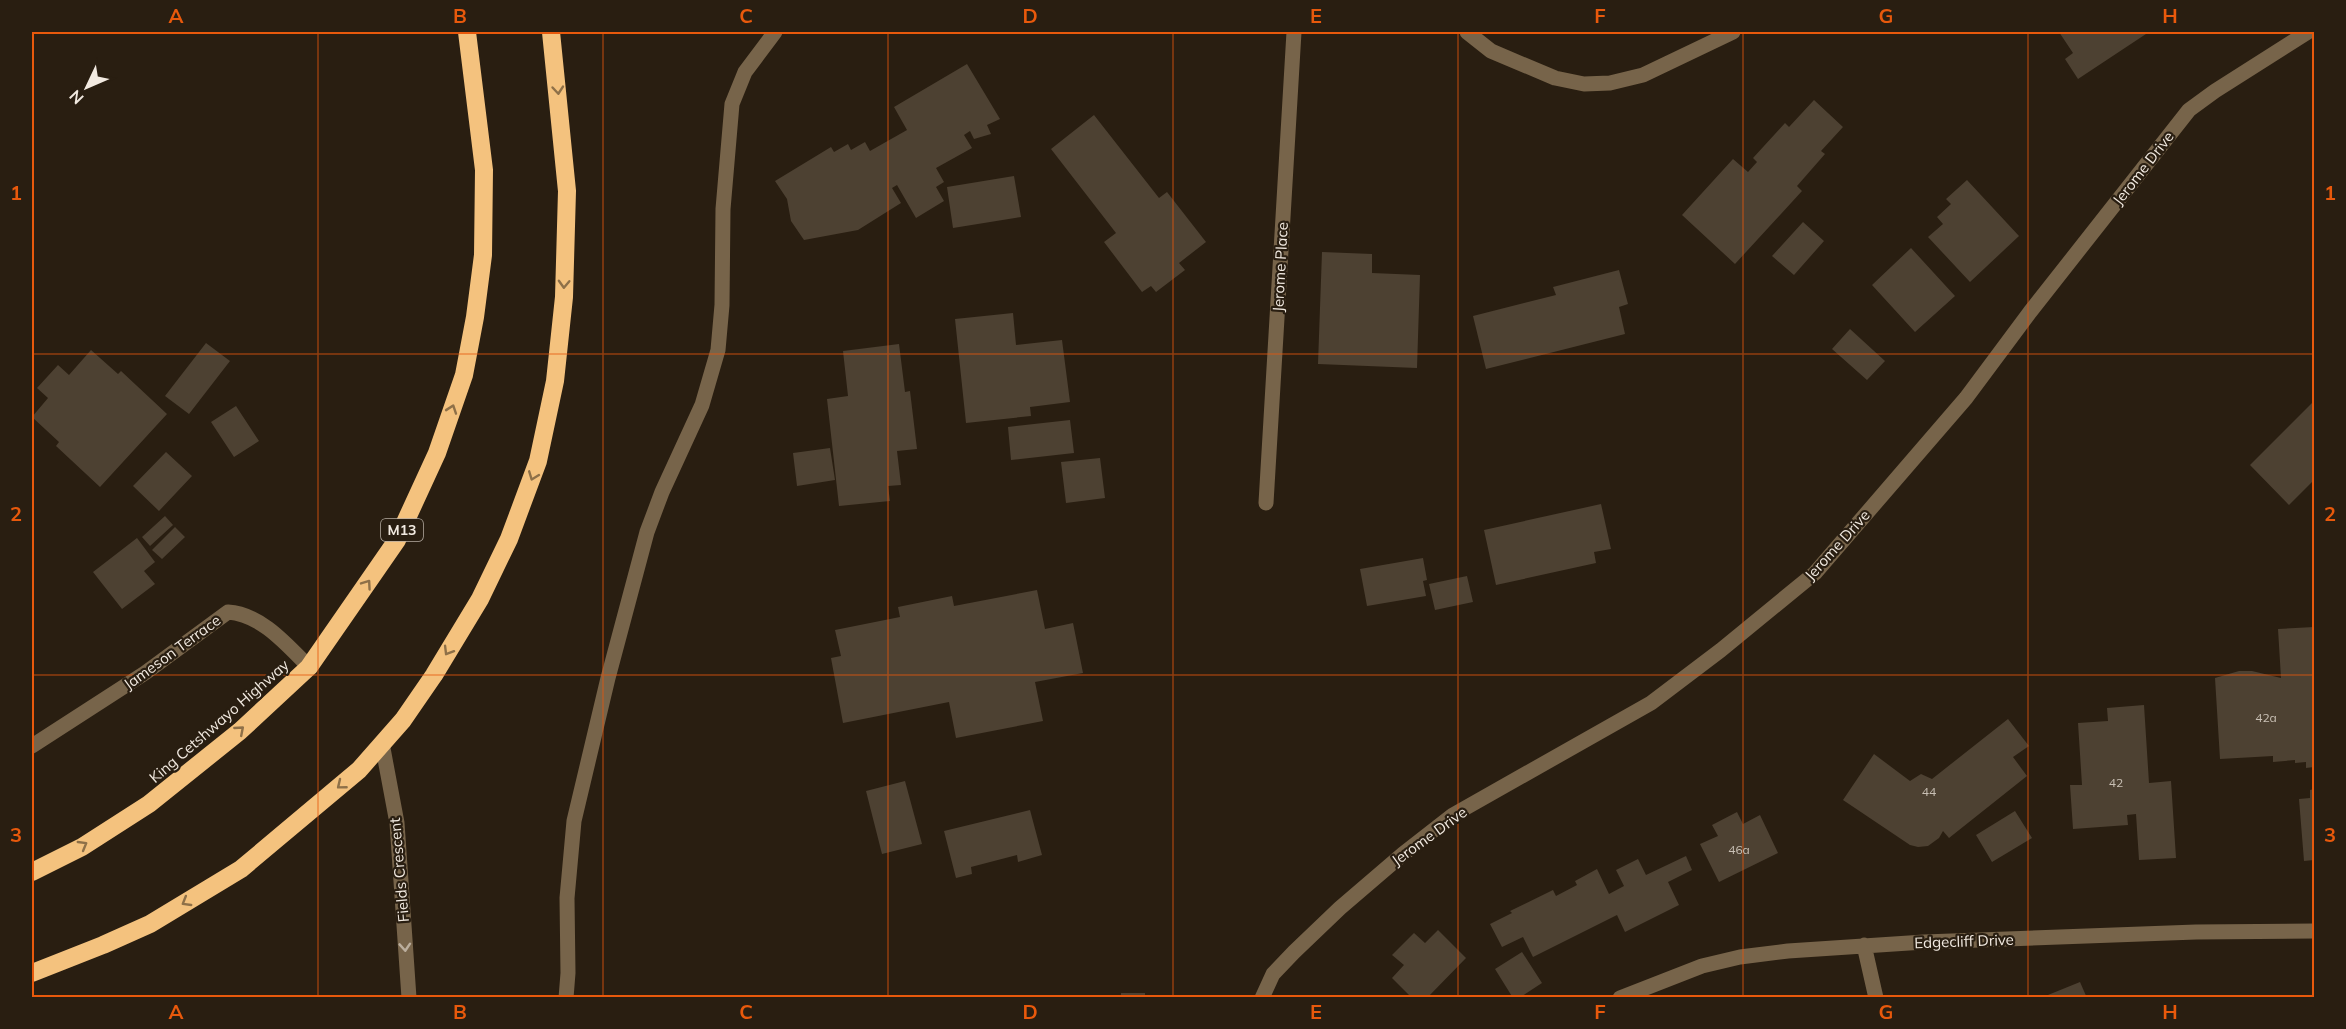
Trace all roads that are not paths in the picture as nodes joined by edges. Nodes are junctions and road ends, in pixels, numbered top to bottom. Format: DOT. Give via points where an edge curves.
graph roads {
  1 [pos="467,32"];
  2 [pos="551,32"];
  3 [pos="775,32"];
  4 [pos="1294,32"];
  5 [pos="1467,32"];
  6 [pos="1733,32"];
  7 [pos="2308,32"];
  8 [pos="1266,503"];
  9 [pos="309,667"];
  10 [pos="382,743"];
  11 [pos="32,746"];
  12 [pos="32,872"];
  13 [pos="2314,931"];
  14 [pos="1864,945"];
  15 [pos="32,973"];
  16 [pos="409,998"];
  17 [pos="566,998"];
  18 [pos="1262,998"];
  19 [pos="1620,998"];
  20 [pos="1876,998"];
  9 -- 1 [label="highway, King Cetshwayo Highway / M13, one-way" via="397,540 437,453 464,375 483,255 484,170"];
  2 -- 10 [label="highway, one-way" via="567,191 564,297 555,381 538,461 509,539 480,599 409,711"];
  3 -- 17 [label="street" via="745,72 732,104 723,209 718,350 702,405 647,532 574,821 567,898"];
  4 -- 8 [label="street, Jerome Place"];
  5 -- 6 [label="street" via="1491,51 1554,78 1584,84 1643,75"];
  7 -- 18 [label="street, Jerome Drive" via="2189,110 1966,398 1815,573 1651,703 1453,815 1340,908 1294,952 1273,974"];
  9 -- 11 [label="street, Jameson Terrace" via="259,622 228,612 145,674"];
  12 -- 9 [label="highway, King Cetshwayo Highway / M13, one-way" via="81,847 149,804 240,731"];
  10 -- 15 [label="highway, one-way" via="359,770 241,869 150,924"];
  10 -- 16 [label="street, Fields Crescent, one-way" via="397,823"];
  13 -- 14 [label="street, Edgecliff Drive"];
  14 -- 19 [label="street, Edgecliff Drive" via="1740,957 1702,966"];
  14 -- 20 [label="street"];
}
